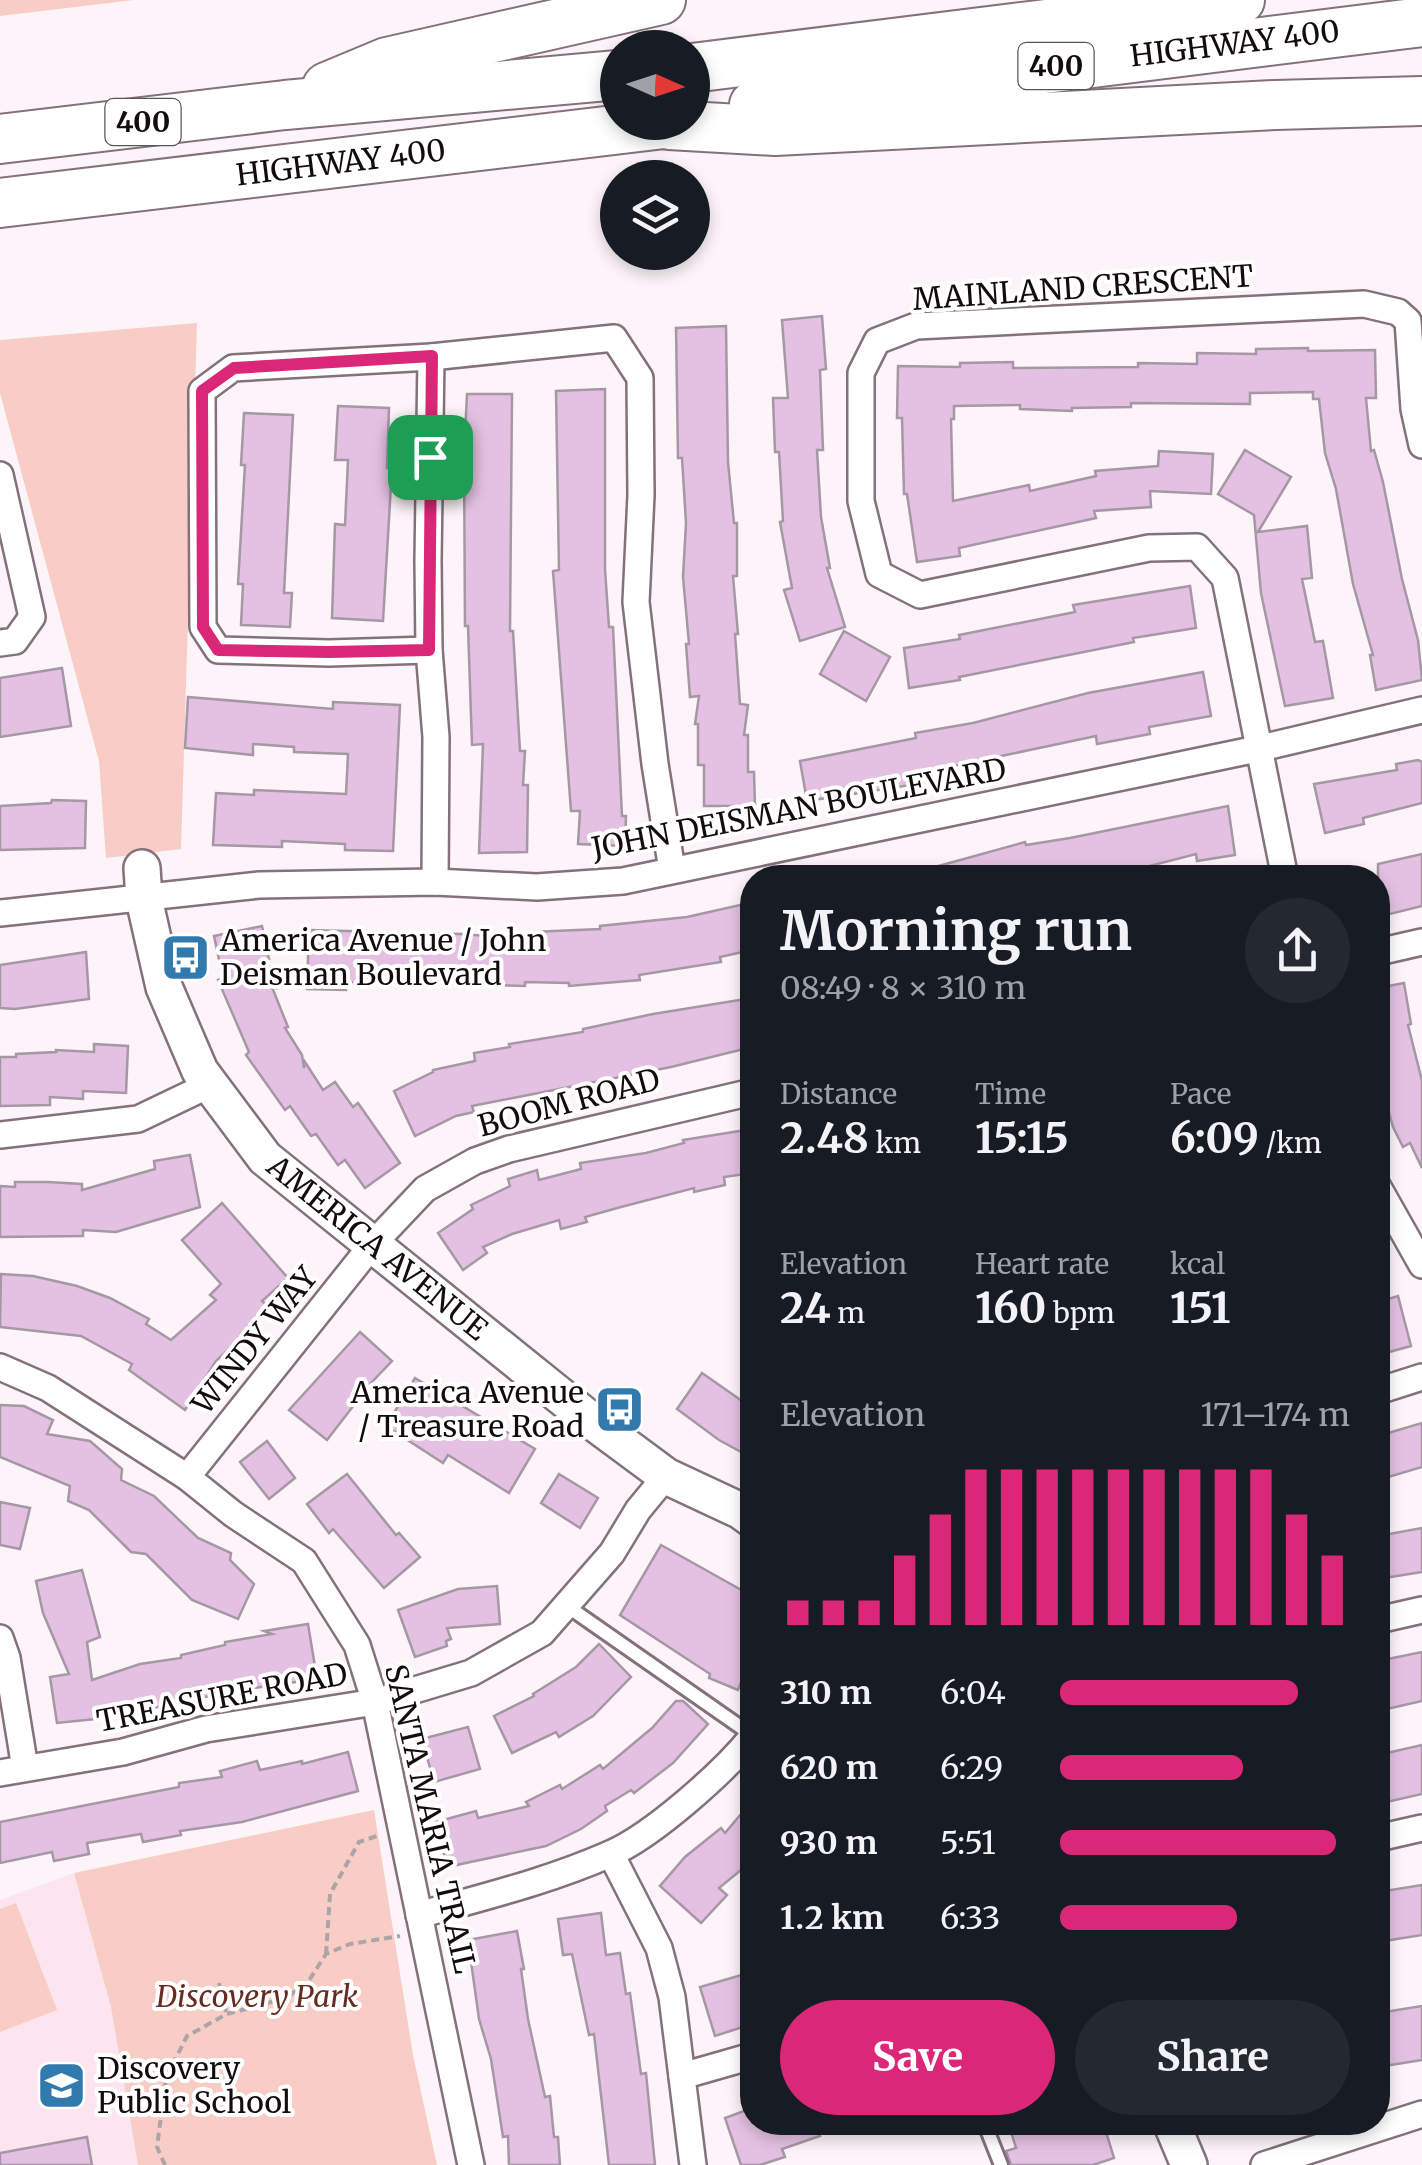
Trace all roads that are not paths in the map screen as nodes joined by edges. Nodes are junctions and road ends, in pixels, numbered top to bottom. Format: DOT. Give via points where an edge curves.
graph roads {
  1 [pos="662,0"];
  2 [pos="1240,0"];
  3 [pos="1422,22"];
  4 [pos="710,66"];
  5 [pos="600,77"];
  6 [pos="1422,101"];
  7 [pos="285,105"];
  8 [pos="710,116"];
  9 [pos="710,125"];
  10 [pos="600,133"];
  11 [pos="0,140"];
  12 [pos="0,203"];
  13 [pos="432,356"];
  14 [pos="1422,445"];
  15 [pos="0,475"];
  16 [pos="0,644"];
  17 [pos="429,650"];
  18 [pos="1422,710"];
  19 [pos="1257,749"];
  20 [pos="1281,865"];
  21 [pos="672,870"];
  22 [pos="435,882"];
  23 [pos="143,884"];
  24 [pos="0,913"];
  25 [pos="1422,942"];
  26 [pos="1390,949"];
  27 [pos="209,1084"];
  28 [pos="740,1095"];
  29 [pos="0,1135"];
  30 [pos="1390,1208"];
  31 [pos="372,1245"];
  32 [pos="1422,1265"];
  33 [pos="0,1368"];
  34 [pos="1422,1378"];
  35 [pos="1390,1387"];
  36 [pos="666,1476"];
  37 [pos="187,1477"];
  38 [pos="740,1510"];
  39 [pos="567,1606"];
  40 [pos="1422,1610"];
  41 [pos="1390,1617"];
  42 [pos="0,1638"];
  43 [pos="375,1702"];
  44 [pos="740,1728"];
  45 [pos="740,1748"];
  46 [pos="12,1770"];
  47 [pos="1422,1828"];
  48 [pos="1390,1835"];
  49 [pos="611,1854"];
  50 [pos="421,1923"];
  51 [pos="740,2059"];
  52 [pos="682,2076"];
  53 [pos="1422,2114"];
  54 [pos="1390,2124"];
  55 [pos="989,2135"];
  56 [pos="1176,2135"];
  57 [pos="1357,2135"];
  58 [pos="471,2165"];
  59 [pos="693,2165"];
  60 [pos="1001,2165"];
  61 [pos="1189,2165"];
  62 [pos="1264,2165"];
  1 -- 7 [label="highway" via="386,62"];
  2 -- 4 [label="highway, HIGHWAY 400 / 400"];
  3 -- 8 [label="highway, HIGHWAY 400 / 400" via="768,101"];
  5 -- 7 [label="highway, HIGHWAY 400 / 400"];
  6 -- 9 [label="highway" via="774,131"];
  7 -- 11 [label="highway, HIGHWAY 400 / 400"];
  10 -- 12 [label="highway, HIGHWAY 400 / 400"];
  13 -- 17 [label="street"];
  13 -- 17 [label="street" via="234,368 202,391 203,627 218,650"];
  13 -- 21 [label="street" via="614,338 640,378 636,602"];
  14 -- 19 [label="street, MAINLAND CRESCENT" via="1408,321 1364,304 916,326 877,341 861,372 861,501 880,574 920,595 1148,548 1197,548 1225,578"];
  15 -- 16 [label="street" via="32,616 15,641"];
  17 -- 22 [label="street"];
  18 -- 19 [label="street, JOHN DEISMAN BOULEVARD"];
  19 -- 20 [label="street"];
  19 -- 21 [label="street, JOHN DEISMAN BOULEVARD"];
  21 -- 22 [label="street, JOHN DEISMAN BOULEVARD" via="537,887"];
  22 -- 23 [label="street, JOHN DEISMAN BOULEVARD"];
  23 -- 24 [label="street, JOHN DEISMAN BOULEVARD"];
  23 -- 27 [label="street, AMERICA AVENUE" via="164,988"];
  25 -- 26 [label="street"];
  27 -- 29 [label="street" via="138,1119"];
  27 -- 31 [label="street, AMERICA AVENUE" via="264,1158"];
  28 -- 31 [label="street, BOOM ROAD" via="475,1161 425,1190"];
  30 -- 32 [label="street"];
  31 -- 36 [label="street, AMERICA AVENUE"];
  31 -- 37 [label="street, WINDY WAY"];
  33 -- 37 [label="street, SANTA MARIA TRAIL" via="48,1388"];
  34 -- 35 [label="street"];
  36 -- 38 [label="street, AMERICA AVENUE"];
  36 -- 39 [label="street, TREASURE ROAD"];
  37 -- 43 [label="street, SANTA MARIA TRAIL" via="304,1561 357,1646"];
  39 -- 43 [label="street, TREASURE ROAD" via="542,1632 495,1662"];
  39 -- 44 [label="lane"];
  40 -- 41 [label="street"];
  42 -- 46 [label="street" via="7,1658"];
  43 -- 46 [label="street, TREASURE ROAD"];
  43 -- 50 [label="street, SANTA MARIA TRAIL"];
  45 -- 49 [label="street" via="696,1792"];
  47 -- 48 [label="street"];
  49 -- 50 [label="street"];
  49 -- 52 [label="street" via="659,1948"];
  50 -- 58 [label="street, SANTA MARIA TRAIL"];
  51 -- 52 [label="street"];
  52 -- 59 [label="street"];
  53 -- 54 [label="street"];
  55 -- 60 [label="lane"];
  56 -- 61 [label="street"];
  57 -- 62 [label="street"];
}
